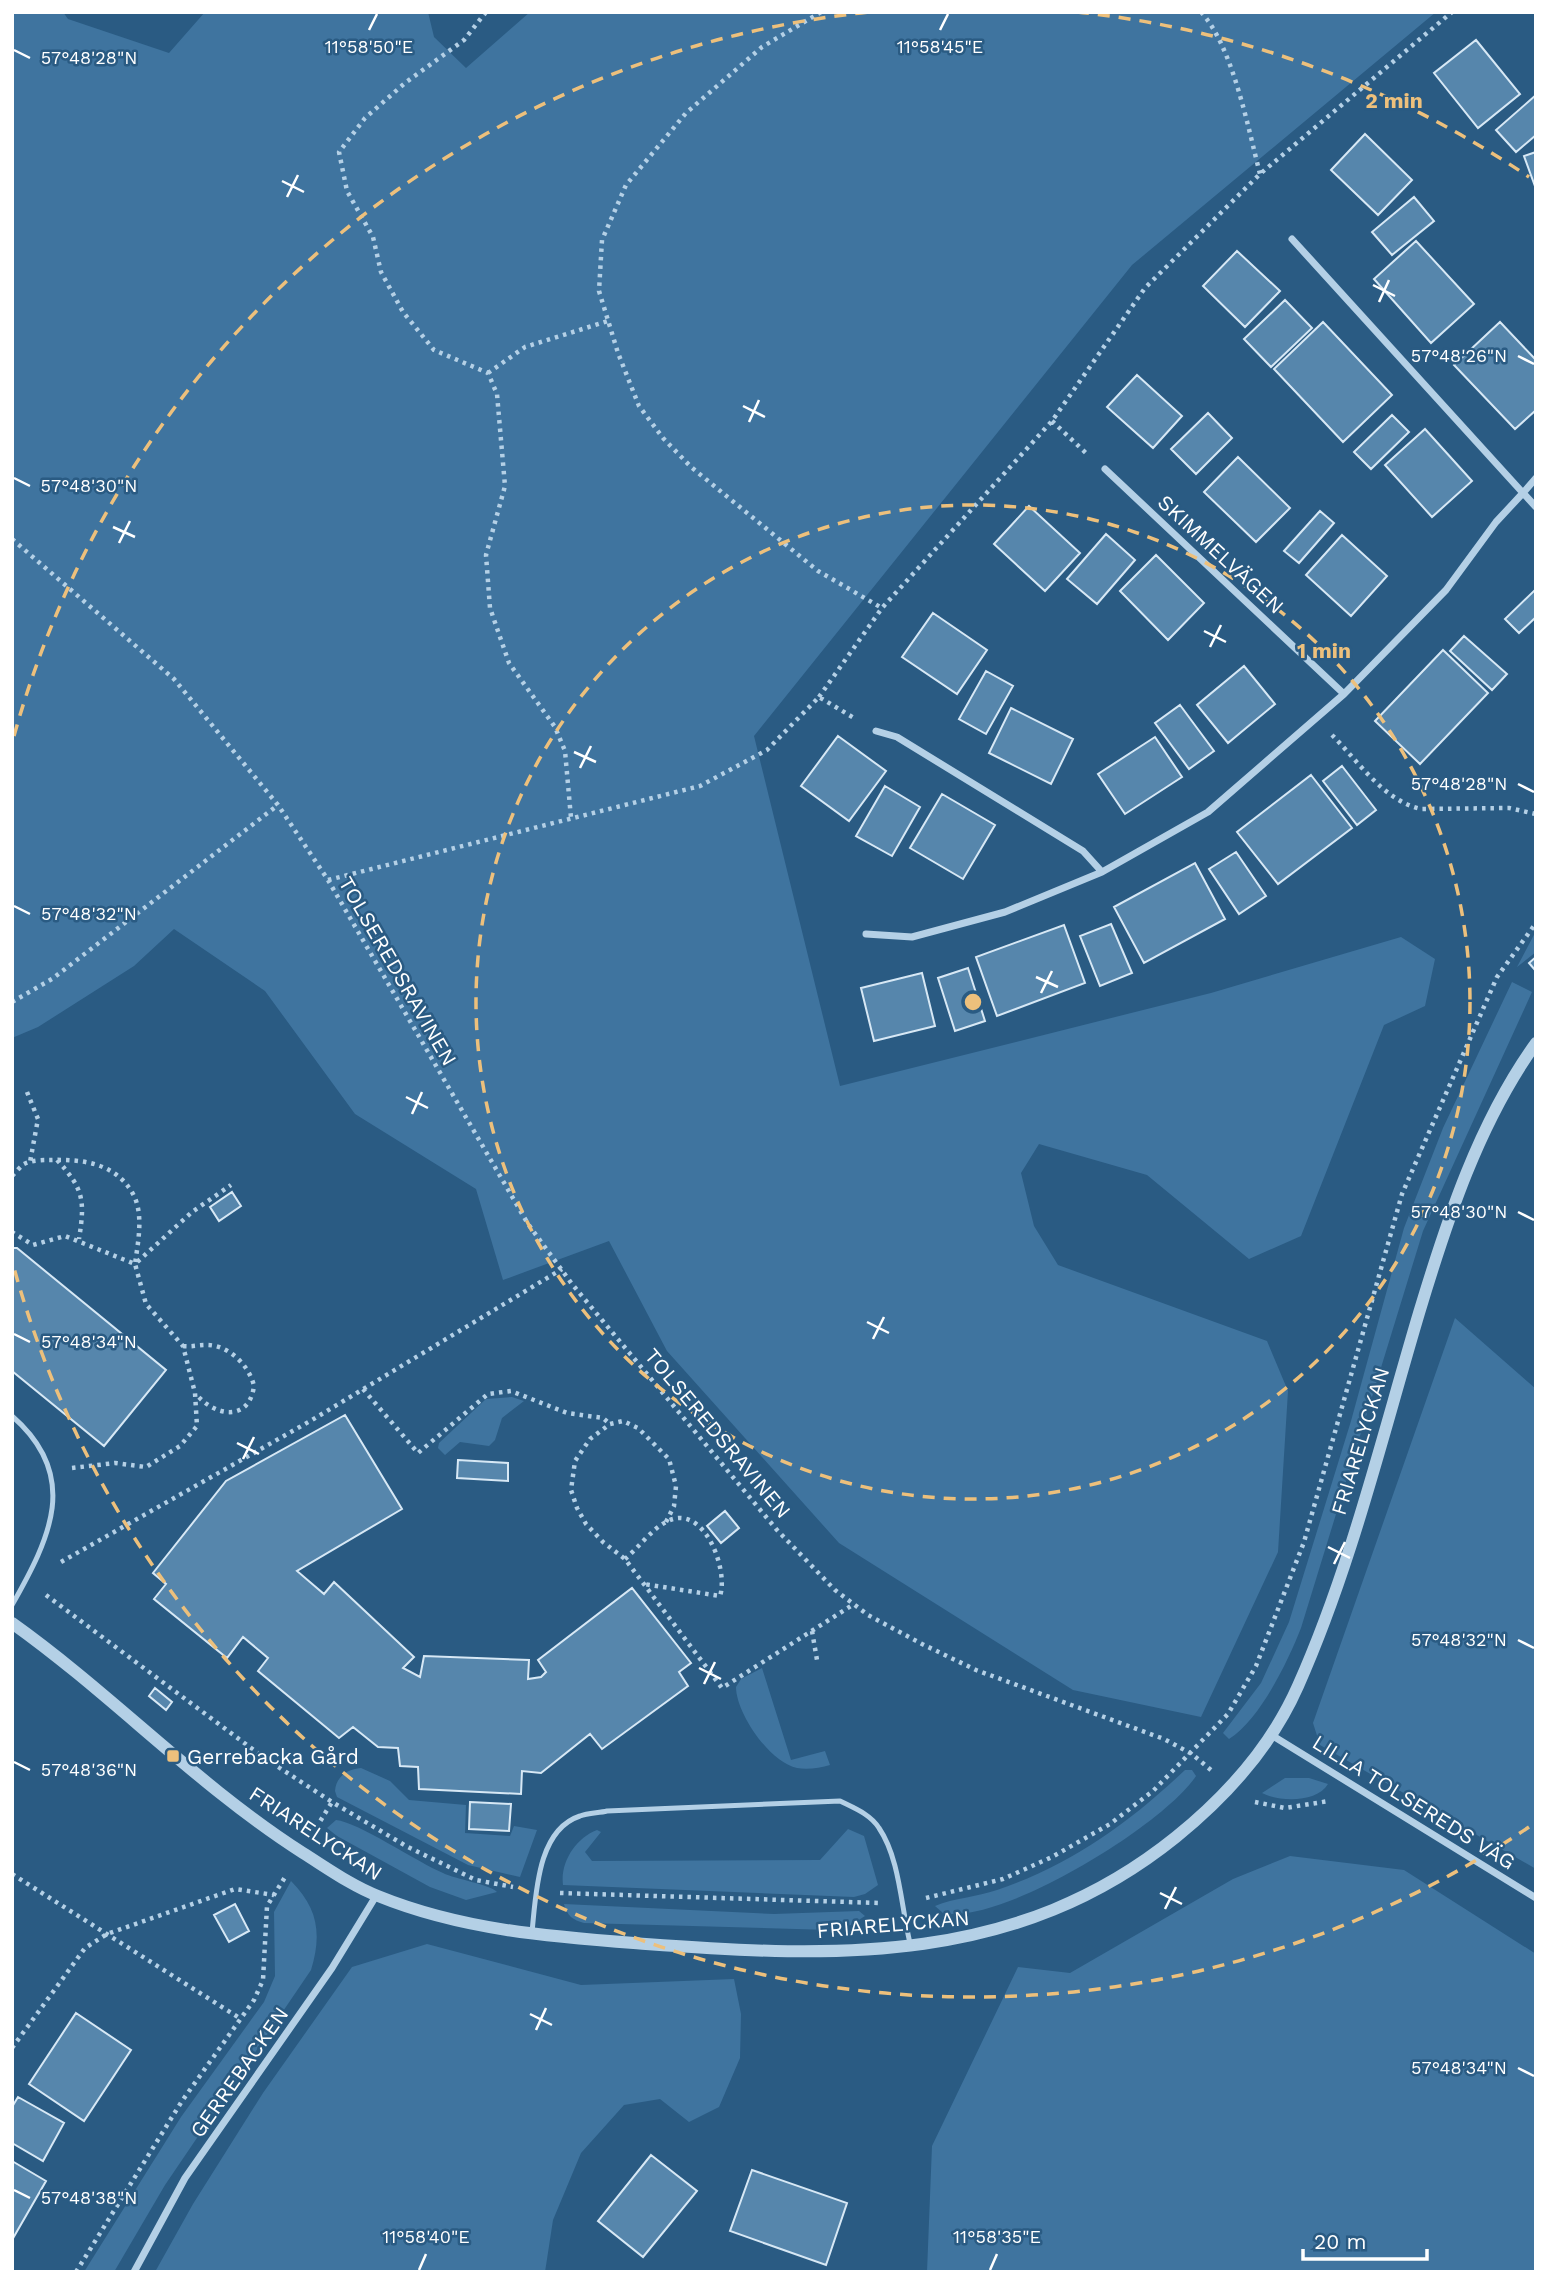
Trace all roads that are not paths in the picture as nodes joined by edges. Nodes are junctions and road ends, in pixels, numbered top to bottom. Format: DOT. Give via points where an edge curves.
graph roads {
  1 [pos="1292,239"];
  2 [pos="1105,469"];
  3 [pos="1536,478"];
  4 [pos="1523,493"];
  5 [pos="1536,507"];
  6 [pos="1344,694"];
  7 [pos="876,731"];
  8 [pos="1102,872"];
  9 [pos="866,934"];
  10 [pos="1536,1043"];
  11 [pos="12,1416"];
  12 [pos="12,1605"];
  13 [pos="12,1623"];
  14 [pos="1273,1736"];
  15 [pos="376,1896"];
  16 [pos="1536,1898"];
  17 [pos="531,1935"];
  18 [pos="910,1946"];
  19 [pos="134,2272"];
  1 -- 4 [label="street"];
  2 -- 6 [label="street, SKIMMELVÄGEN"];
  3 -- 4 [label="street"];
  4 -- 5 [label="street"];
  4 -- 6 [label="street" via="1446,590"];
  6 -- 8 [label="street" via="1208,812"];
  7 -- 8 [label="street" via="897,737 1083,851"];
  8 -- 9 [label="street" via="1005,912 941,930 912,937"];
  10 -- 14 [label="street, FRIARELYCKAN" via="1493,1118 1448,1218 1338,1583"];
  11 -- 12 [label="lane" via="25,1427 51,1471 55,1502 47,1533"];
  13 -- 15 [label="street, FRIARELYCKAN" via="265,1828"];
  14 -- 16 [label="street, LILLA TOLSEREDS VÄG"];
  14 -- 18 [label="street, FRIARELYCKAN" via="1231,1787 1160,1850 1093,1894 975,1937"];
  15 -- 17 [label="street, FRIARELYCKAN" via="444,1918"];
  15 -- 19 [label="street, GERREBACKEN" via="325,1979 185,2178"];
  17 -- 18 [label="street, FRIARELYCKAN" via="686,1947 827,1951"];
  17 -- 18 [label="lane" via="549,1844 561,1827 579,1816 839,1801 863,1812 879,1828 893,1860"];
}
